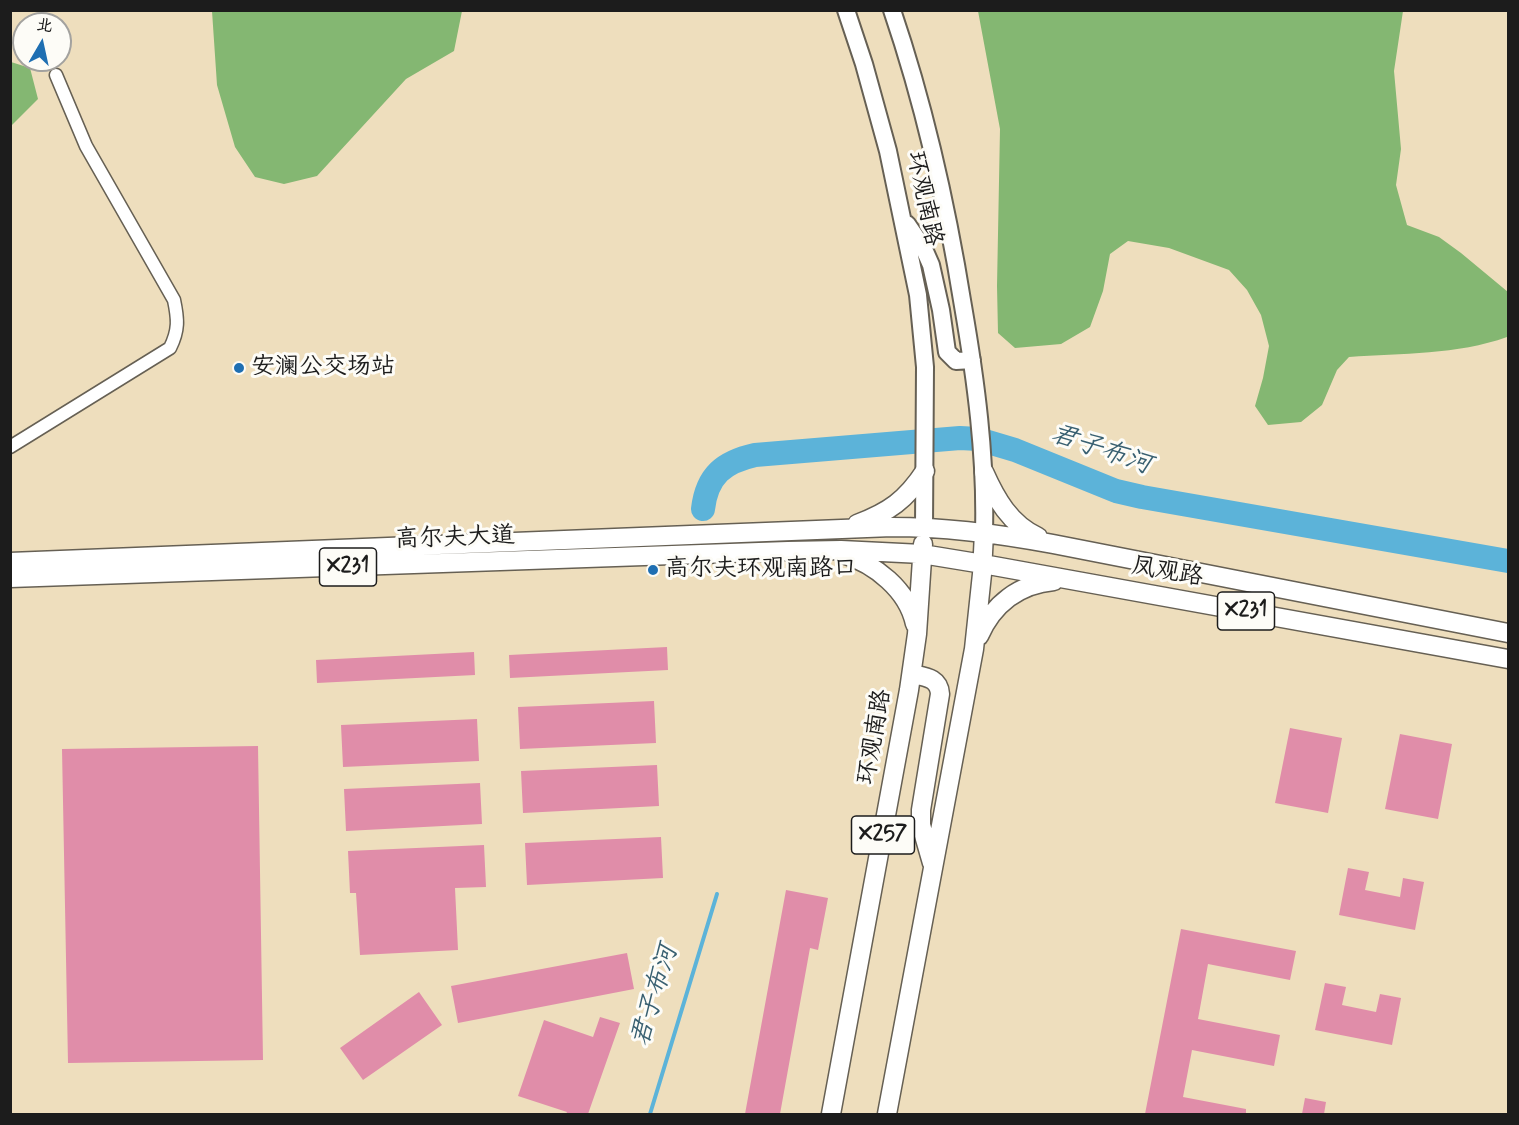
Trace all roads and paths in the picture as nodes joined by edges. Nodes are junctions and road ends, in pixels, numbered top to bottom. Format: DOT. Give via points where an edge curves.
graph roads {
  1 [pos="846,10"];
  2 [pos="892,10"];
  3 [pos="56,75"];
  4 [pos="903,219"];
  5 [pos="972,360"];
  6 [pos="10,447"];
  7 [pos="925,471"];
  8 [pos="984,472"];
  9 [pos="924,527"];
  10 [pos="826,530"];
  11 [pos="984,532"];
  12 [pos="1053,544"];
  13 [pos="830,550"];
  14 [pos="922,555"];
  15 [pos="10,562"];
  16 [pos="983,564"];
  17 [pos="10,578"];
  18 [pos="1079,581"];
  19 [pos="1509,633"];
  20 [pos="917,634"];
  21 [pos="974,649"];
  22 [pos="1509,659"];
  23 [pos="912,674"];
  24 [pos="933,867"];
  25 [pos="831,1114"];
  26 [pos="887,1114"];
  1 -- 4 [label="street, 环观南路" via="876,106"];
  2 -- 5 [label="street, 环观南路" via="933,150"];
  3 -- 6 [label="street" via="86,146 174,300 178,320 170,348"];
  4 -- 5 [label="street" via="931,265 947,352 956,361"];
  4 -- 7 [label="street, 环观南路" via="922,330"];
  5 -- 8 [label="street, 环观南路"];
  7 -- 9 [label="street, 环观南路"];
  7 -- 10 [label="main road" via="891,509 851,526"];
  8 -- 11 [label="street"];
  8 -- 12 [label="main road" via="1009,515 1035,536"];
  9 -- 10 [label="main road, X231"];
  9 -- 11 [label="main road, 凤观路 / X231"];
  9 -- 14 [label="main road, 环观南路 / X257"];
  10 -- 15 [label="main road, 高尔夫大道 / X231"];
  11 -- 12 [label="main road, 凤观路 / X231"];
  11 -- 16 [label="main road, X257"];
  12 -- 19 [label="main road, 凤观路 / X231"];
  13 -- 14 [label="main road, X231"];
  13 -- 17 [label="main road, 高尔夫大道 / X231"];
  13 -- 20 [label="main road" via="861,561 888,580 909,605"];
  14 -- 16 [label="main road, 凤观路 / X231"];
  14 -- 20 [label="main road, 环观南路 / X257"];
  16 -- 18 [label="main road, 凤观路 / X231"];
  16 -- 21 [label="main road, X257"];
  18 -- 21 [label="main road" via="1047,582 1017,591 993,611"];
  18 -- 22 [label="main road, 凤观路 / X231"];
  20 -- 23 [label="main road, 环观南路 / X257"];
  21 -- 24 [label="main road, X257"];
  23 -- 24 [label="main road" via="929,677 940,687 921,810 921,825"];
  23 -- 25 [label="main road, 环观南路 / X257"];
  24 -- 26 [label="main road, X257"];
}
